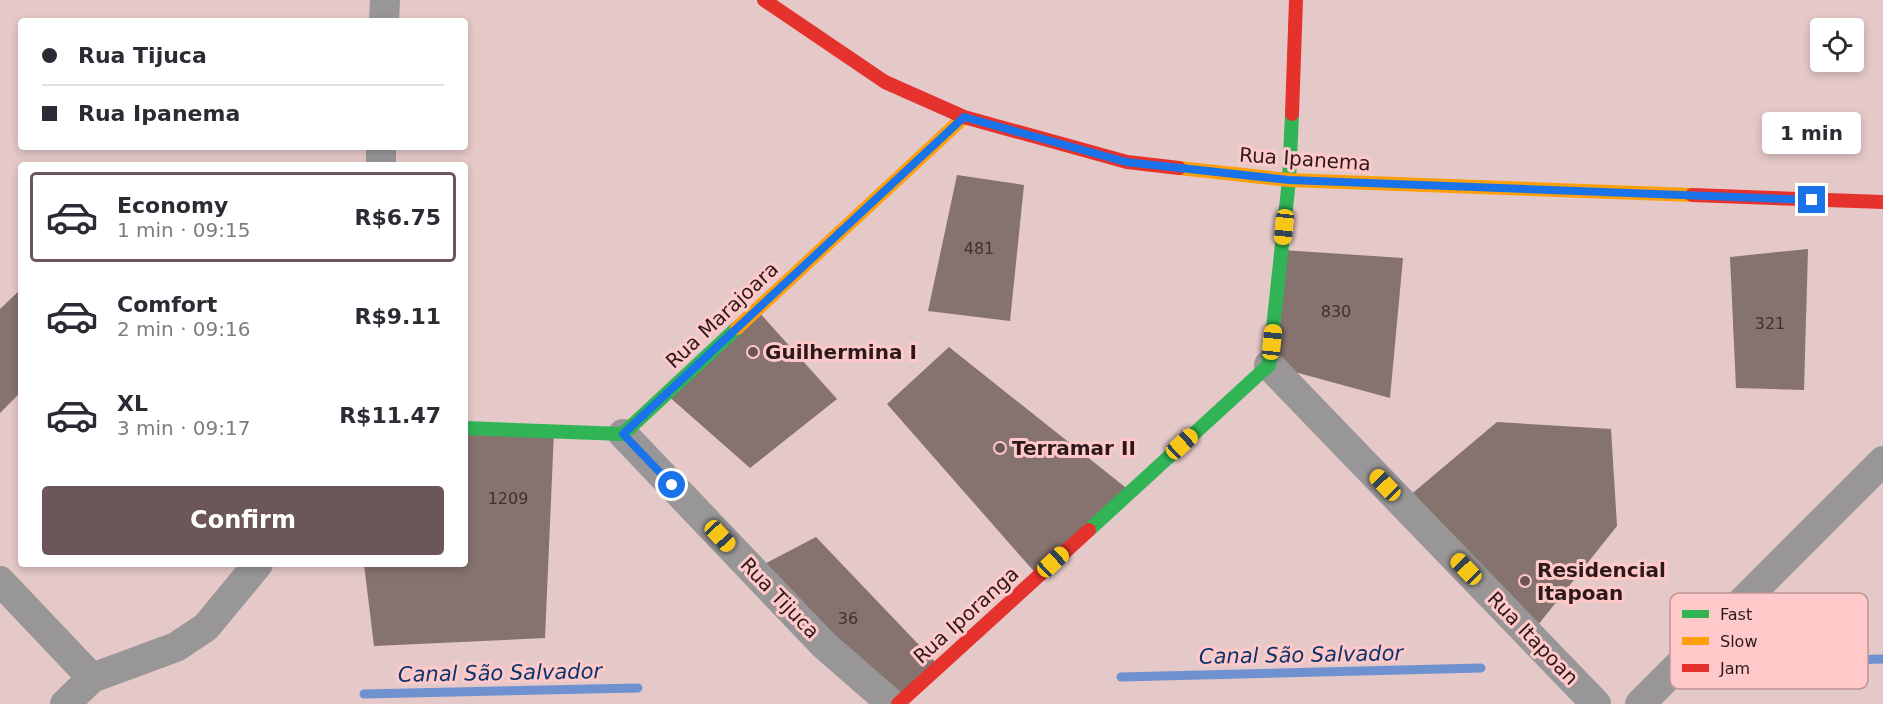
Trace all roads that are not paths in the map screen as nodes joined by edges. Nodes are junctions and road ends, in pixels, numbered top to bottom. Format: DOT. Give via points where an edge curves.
graph roads {
  1 [pos="384,0"];
  2 [pos="764,0"];
  3 [pos="1296,0"];
  4 [pos="384,18"];
  5 [pos="964,117"];
  6 [pos="1289,180"];
  7 [pos="1883,202"];
  8 [pos="1269,365"];
  9 [pos="468,428"];
  10 [pos="623,434"];
  11 [pos="1883,461"];
  12 [pos="256,567"];
  13 [pos="0,580"];
  14 [pos="1751,593"];
  15 [pos="1670,674"];
  16 [pos="92,678"];
  17 [pos="65,704"];
  18 [pos="892,704"];
  19 [pos="898,704"];
  20 [pos="1596,704"];
  21 [pos="1640,704"];
  1 -- 4 [label="street"];
  2 -- 5 [label="street, Rua Ipanema" via="885,82"];
  3 -- 6 [label="street"];
  5 -- 6 [label="street, Rua Ipanema" via="1126,162"];
  5 -- 10 [label="street, Rua Marajoara"];
  6 -- 7 [label="street, Rua Ipanema"];
  6 -- 8 [label="street"];
  8 -- 19 [label="street, Rua Iporanga"];
  8 -- 20 [label="street, Rua Itapoan"];
  9 -- 10 [label="street"];
  10 -- 18 [label="street, Rua Tijuca" via="824,645"];
  11 -- 14 [label="street"];
  12 -- 16 [label="street" via="206,627 176,647"];
  13 -- 16 [label="street"];
  15 -- 21 [label="street"];
  16 -- 17 [label="street"];
}
